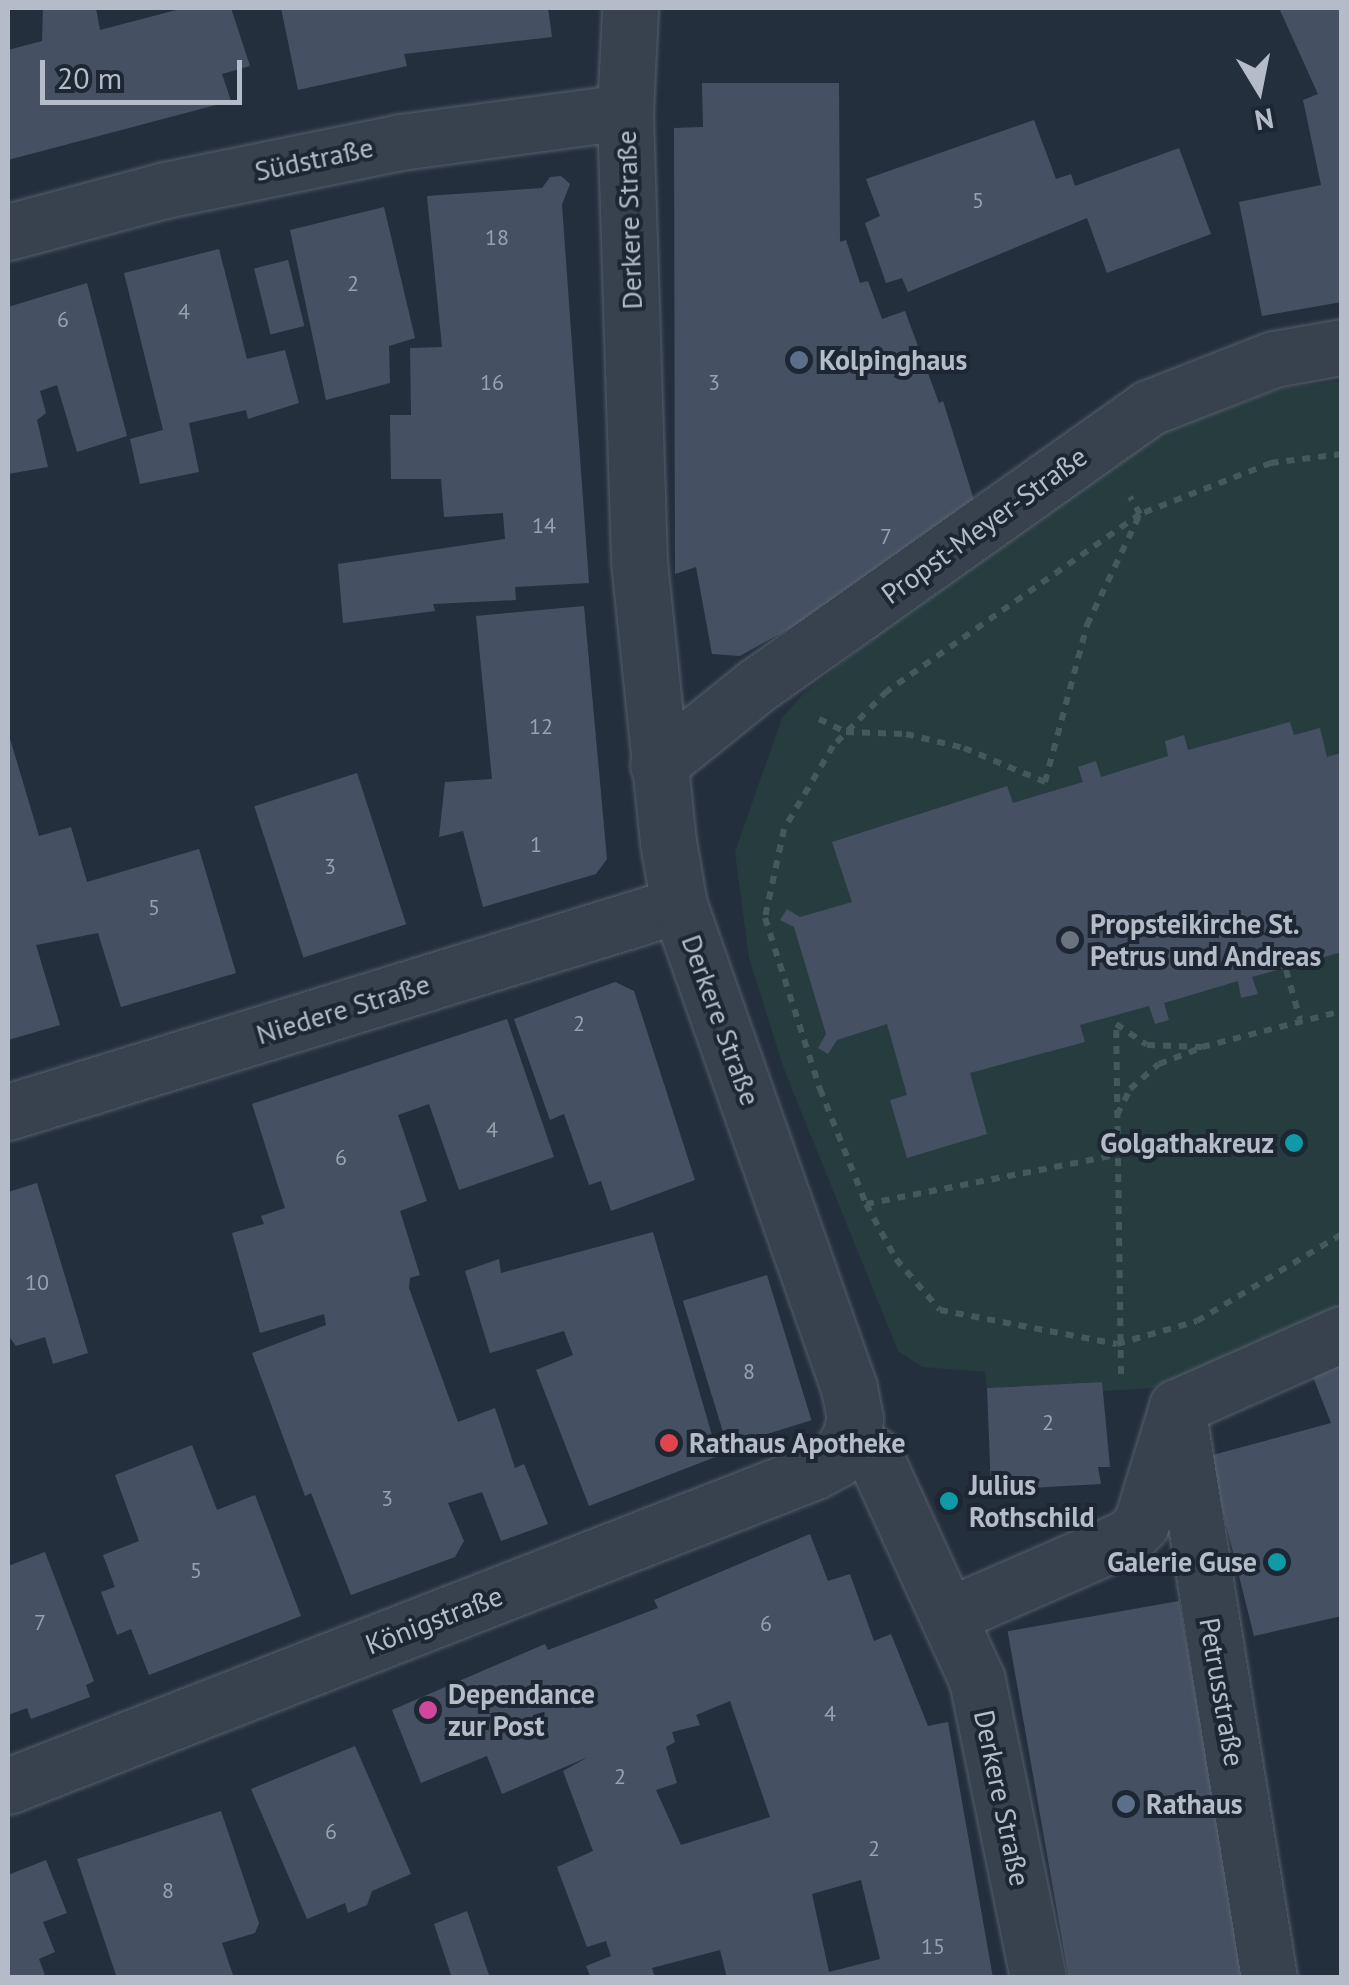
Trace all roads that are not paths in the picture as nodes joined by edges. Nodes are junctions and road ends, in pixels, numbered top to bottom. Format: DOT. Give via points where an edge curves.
graph roads {
  1 [pos="630,8"];
  2 [pos="625,112"];
  3 [pos="8,232"];
  4 [pos="1342,347"];
  5 [pos="658,766"];
  6 [pos="680,906"];
  7 [pos="8,1112"];
  8 [pos="1342,1334"];
  9 [pos="1177,1407"];
  10 [pos="849,1440"];
  11 [pos="952,1614"];
  12 [pos="8,1786"];
  13 [pos="1038,1978"];
  14 [pos="1270,1978"];
  1 -- 2 [label="street, Derkere Straße"];
  2 -- 3 [label="street, Südstraße" via="400,142 166,190"];
  2 -- 5 [label="street, Derkere Straße" via="639,560"];
  4 -- 5 [label="street, Propst-Meyer-Straße" via="1274,359 1148,408 756,686"];
  5 -- 6 [label="street, Derkere Straße"];
  6 -- 7 [label="street, Niedere Straße"];
  6 -- 10 [label="street, Derkere Straße" via="850,1388 855,1419"];
  8 -- 9 [label="street"];
  9 -- 11 [label="street" via="1140,1524 1128,1536"];
  9 -- 14 [label="street, Petrusstraße"];
  10 -- 11 [label="street, Derkere Straße" via="874,1454"];
  10 -- 12 [label="street, Königstraße" via="837,1459 813,1472"];
  11 -- 13 [label="street, Derkere Straße" via="977,1680"];
}
